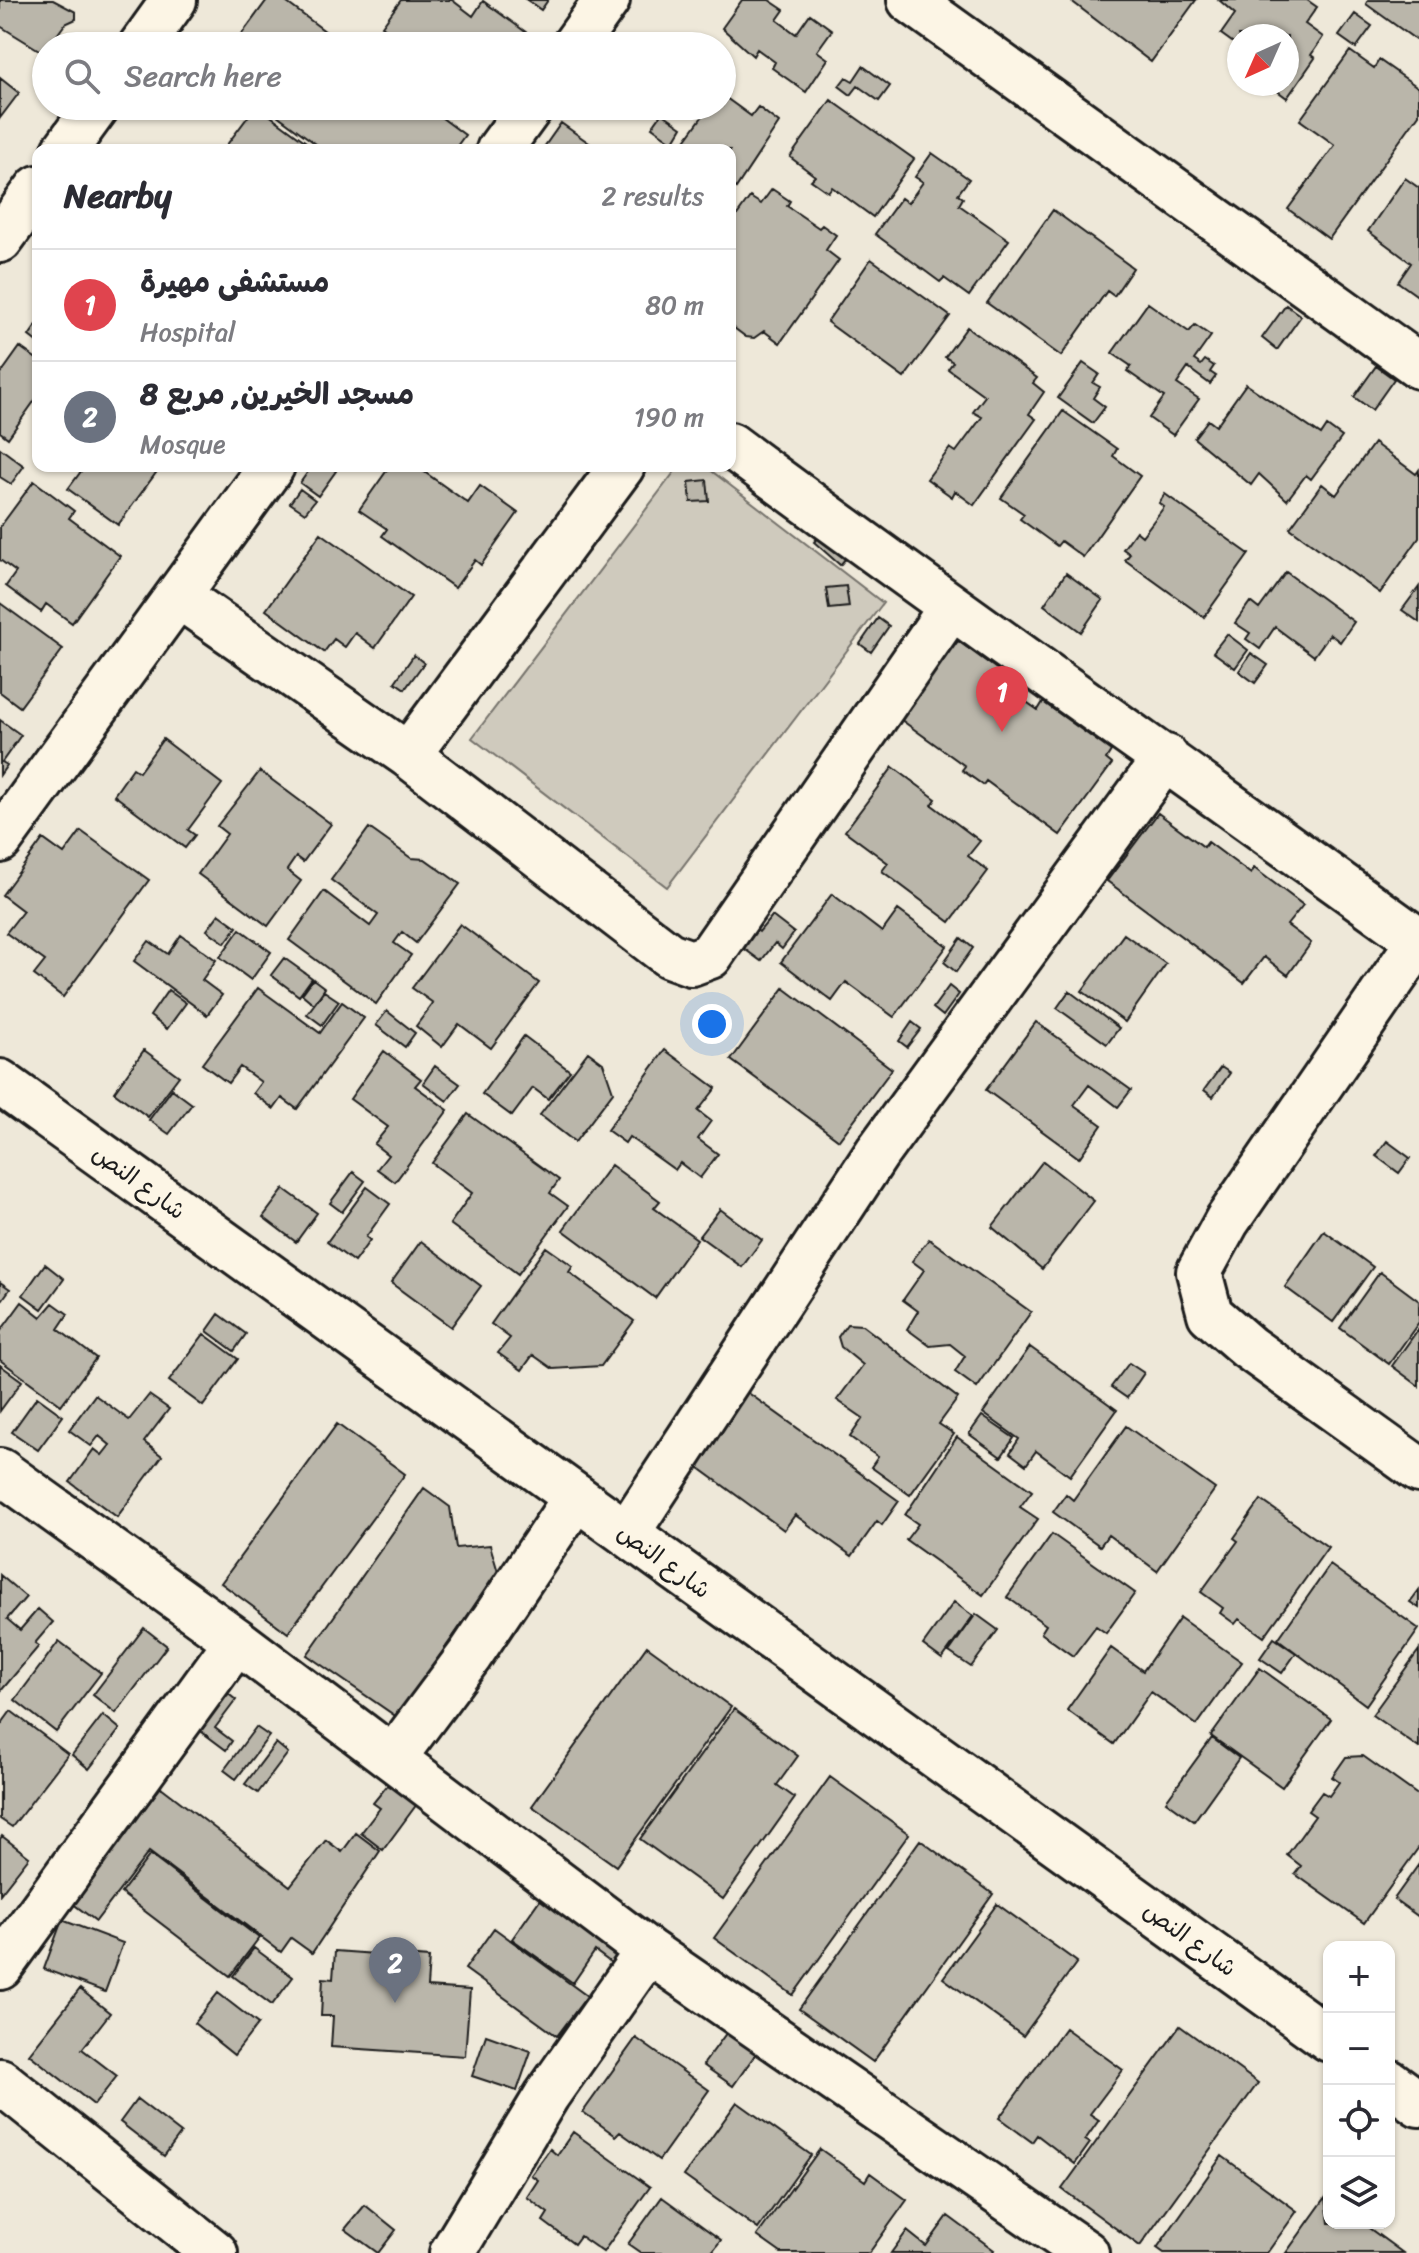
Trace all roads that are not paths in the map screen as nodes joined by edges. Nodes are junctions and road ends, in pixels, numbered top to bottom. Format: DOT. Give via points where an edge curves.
graph roads {
  1 [pos="174,0"];
  2 [pos="607,0"];
  3 [pos="910,0"];
  4 [pos="151,32"];
  5 [pos="584,32"];
  6 [pos="87,120"];
  7 [pos="521,120"];
  8 [pos="69,144"];
  9 [pos="503,144"];
  10 [pos="32,196"];
  11 [pos="0,240"];
  12 [pos="1419,366"];
  13 [pos="736,449"];
  14 [pos="268,472"];
  15 [pos="618,472"];
  16 [pos="179,596"];
  17 [pos="950,609"];
  18 [pos="408,755"];
  19 [pos="1166,757"];
  20 [pos="0,840"];
  21 [pos="1419,941"];
  22 [pos="0,1082"];
  23 [pos="1419,1470"];
  24 [pos="0,1471"];
  25 [pos="576,1497"];
  26 [pos="627,1533"];
  27 [pos="237,1641"];
  28 [pos="394,1757"];
  29 [pos="648,1951"];
  30 [pos="2,1961"];
  31 [pos="1323,2035"];
  32 [pos="0,2081"];
  33 [pos="1393,2085"];
  34 [pos="1419,2104"];
  35 [pos="215,2253"];
  36 [pos="452,2253"];
  37 [pos="1086,2253"];
  1 -- 4 [label="street"];
  2 -- 5 [label="street"];
  3 -- 12 [label="street"];
  6 -- 8 [label="street"];
  7 -- 9 [label="street"];
  10 -- 11 [label="street"];
  13 -- 17 [label="street"];
  14 -- 16 [label="street"];
  15 -- 18 [label="street"];
  16 -- 18 [label="street"];
  16 -- 20 [label="street"];
  17 -- 18 [label="street" via="710,956 691,963 669,955"];
  17 -- 19 [label="street"];
  19 -- 21 [label="street"];
  19 -- 26 [label="street" via="877,1153"];
  21 -- 23 [label="street" via="1227,1221 1199,1272 1210,1314"];
  22 -- 25 [label="street, شارع النص"];
  24 -- 27 [label="street"];
  25 -- 26 [label="street, شارع النص"];
  25 -- 28 [label="street"];
  26 -- 31 [label="street, شارع النص"];
  27 -- 28 [label="street"];
  27 -- 30 [label="street"];
  28 -- 29 [label="street"];
  29 -- 36 [label="street" via="547,2095"];
  29 -- 37 [label="street"];
  32 -- 35 [label="street"];
  33 -- 34 [label="street"];
}
